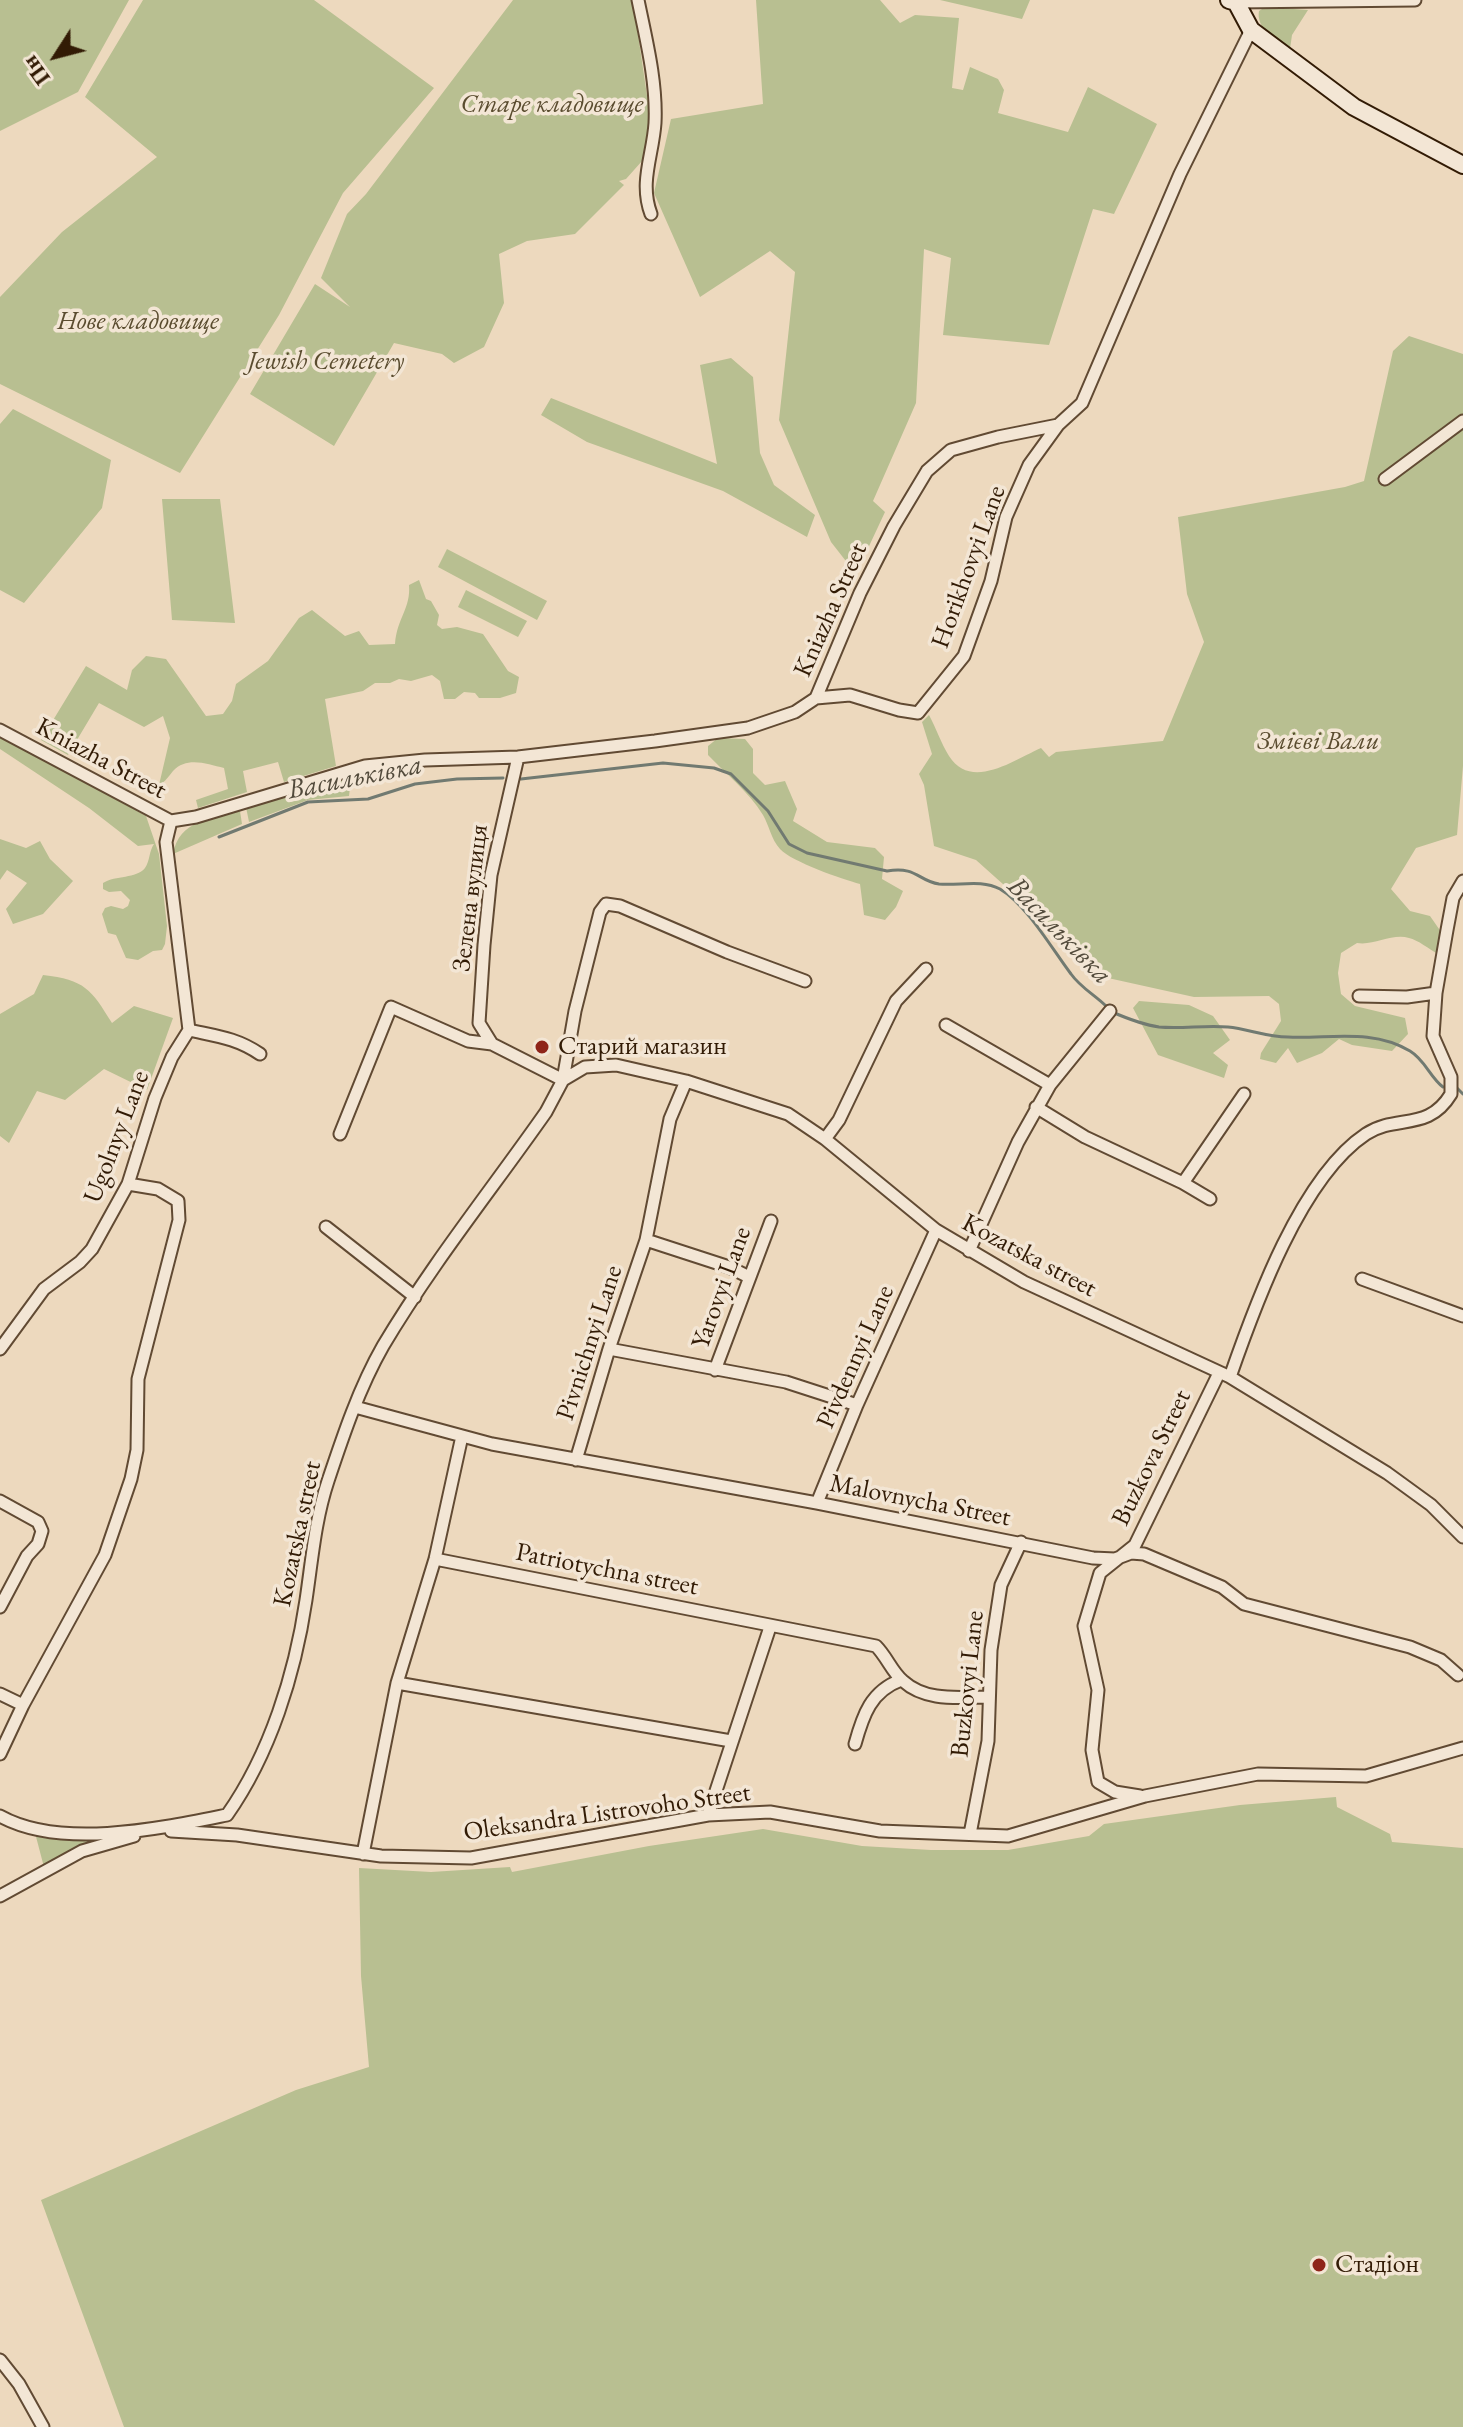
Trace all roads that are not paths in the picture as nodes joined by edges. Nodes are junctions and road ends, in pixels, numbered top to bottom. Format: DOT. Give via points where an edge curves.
graph roads {
  1 [pos="638,0"];
  2 [pos="1415,0"];
  3 [pos="1233,1"];
  4 [pos="1251,30"];
  5 [pos="1463,165"];
  6 [pos="651,214"];
  7 [pos="1463,421"];
  8 [pos="1058,425"];
  9 [pos="1385,479"];
  10 [pos="816,698"];
  11 [pos="0,730"];
  12 [pos="518,757"];
  13 [pos="171,821"];
  14 [pos="1463,881"];
  15 [pos="926,969"];
  16 [pos="805,981"];
  17 [pos="1436,993"];
  18 [pos="1359,996"];
  19 [pos="1110,1011"];
  20 [pos="946,1025"];
  21 [pos="189,1030"];
  22 [pos="492,1044"];
  23 [pos="260,1054"];
  24 [pos="563,1080"];
  25 [pos="686,1081"];
  26 [pos="1050,1085"];
  27 [pos="1244,1094"];
  28 [pos="1036,1107"];
  29 [pos="340,1134"];
  30 [pos="825,1139"];
  31 [pos="1183,1183"];
  32 [pos="128,1184"];
  33 [pos="1210,1199"];
  34 [pos="771,1221"];
  35 [pos="326,1227"];
  36 [pos="936,1230"];
  37 [pos="646,1240"];
  38 [pos="969,1251"];
  39 [pos="749,1277"];
  40 [pos="1362,1279"];
  41 [pos="415,1297"];
  42 [pos="1463,1316"];
  43 [pos="0,1349"];
  44 [pos="609,1349"];
  45 [pos="715,1370"];
  46 [pos="1225,1375"];
  47 [pos="857,1405"];
  48 [pos="355,1407"];
  49 [pos="462,1436"];
  50 [pos="576,1460"];
  51 [pos="0,1501"];
  52 [pos="817,1503"];
  53 [pos="1463,1537"];
  54 [pos="1021,1542"];
  55 [pos="435,1559"];
  56 [pos="1115,1559"];
  57 [pos="0,1607"];
  58 [pos="770,1627"];
  59 [pos="1458,1675"];
  60 [pos="901,1680"];
  61 [pos="397,1683"];
  62 [pos="0,1694"];
  63 [pos="987,1697"];
  64 [pos="23,1705"];
  65 [pos="731,1741"];
  66 [pos="855,1744"];
  67 [pos="1463,1748"];
  68 [pos="0,1754"];
  69 [pos="1145,1796"];
  70 [pos="227,1815"];
  71 [pos="708,1815"];
  72 [pos="0,1816"];
  73 [pos="153,1831"];
  74 [pos="80,1834"];
  75 [pos="970,1834"];
  76 [pos="237,1835"];
  77 [pos="82,1851"];
  78 [pos="363,1854"];
  79 [pos="0,1896"];
  80 [pos="0,2360"];
  81 [pos="43,2427"];
  1 -- 6 [label="street" via="654,95 645,186"];
  2 -- 3 [label="street"];
  3 -- 4 [label="main road"];
  4 -- 5 [label="main road" via="1354,107"];
  4 -- 8 [label="street" via="1180,174 1082,403"];
  7 -- 9 [label="street"];
  8 -- 10 [label="street, Kniazha Street" via="951,450 927,471 860,593"];
  8 -- 10 [label="street, Horikhovyi Lane" via="1029,465 1006,517 991,581 964,656 918,713 850,695"];
  10 -- 12 [label="street, Kniazha Street" via="795,712 748,728"];
  11 -- 13 [label="street, Kniazha Street"];
  12 -- 13 [label="street, Kniazha Street" via="365,766"];
  12 -- 22 [label="street, Зелена вулиця" via="491,875 484,945 479,1023"];
  13 -- 21 [label="street" via="166,842"];
  14 -- 17 [label="street" via="1453,898"];
  15 -- 30 [label="street" via="896,1001"];
  16 -- 24 [label="street" via="606,904 575,1011"];
  17 -- 18 [label="street"];
  17 -- 46 [label="street, Buzkova Street" via="1433,1036 1451,1077 1451,1094 1435,1115 1367,1133 1334,1164 1283,1241"];
  19 -- 26 [label="street"];
  20 -- 26 [label="street"];
  21 -- 23 [label="street" via="224,1035"];
  21 -- 32 [label="street, Ugolnyy Lane" via="155,1098"];
  22 -- 24 [label="street"];
  22 -- 29 [label="street" via="468,1041 391,1007"];
  24 -- 25 [label="street, Kozatska street" via="585,1067 616,1065"];
  24 -- 41 [label="street, Kozatska street"];
  25 -- 30 [label="street, Kozatska street" via="788,1114"];
  25 -- 37 [label="street, Pivnichnyi Lane" via="670,1119"];
  26 -- 28 [label="street"];
  27 -- 31 [label="street"];
  28 -- 31 [label="street" via="1085,1137"];
  28 -- 38 [label="street"];
  30 -- 36 [label="street, Kozatska street"];
  31 -- 33 [label="street"];
  32 -- 43 [label="street, Ugolnyy Lane" via="92,1249 44,1289"];
  32 -- 64 [label="street" via="158,1189 178,1201 179,1220 138,1379 137,1450 105,1555"];
  34 -- 39 [label="street, Yarovyi Lane"];
  35 -- 41 [label="street"];
  36 -- 38 [label="street, Kozatska street"];
  36 -- 47 [label="street, Pivdennyi Lane"];
  37 -- 39 [label="street, Pivnichnyi Lane"];
  37 -- 44 [label="street, Pivnichnyi Lane"];
  38 -- 46 [label="street, Kozatska street"];
  39 -- 45 [label="street, Yarovyi Lane"];
  40 -- 42 [label="street"];
  41 -- 48 [label="street, Kozatska street"];
  44 -- 45 [label="street"];
  44 -- 50 [label="street, Pivnichnyi Lane"];
  45 -- 47 [label="street" via="786,1382"];
  46 -- 53 [label="street, Kozatska street" via="1387,1473"];
  46 -- 56 [label="street, Buzkova Street" via="1135,1545"];
  47 -- 52 [label="street, Pivdennyi Lane"];
  48 -- 49 [label="street, Malovnycha Street"];
  48 -- 70 [label="street, Kozatska street" via="327,1483 290,1674 248,1785"];
  49 -- 50 [label="street, Malovnycha Street"];
  49 -- 55 [label="street"];
  50 -- 52 [label="street, Malovnycha Street"];
  51 -- 57 [label="street" via="38,1522 42,1531"];
  52 -- 54 [label="street, Malovnycha Street"];
  54 -- 56 [label="street, Malovnycha Street"];
  54 -- 63 [label="street, Buzkovyi Lane" via="1001,1585"];
  55 -- 58 [label="street, Patriotychna street"];
  55 -- 61 [label="street"];
  56 -- 59 [label="street, Malovnycha Street" via="1144,1554 1222,1587 1244,1604 1410,1647 1441,1660"];
  56 -- 69 [label="street, Buzkova Street" via="1100,1573 1084,1626 1098,1690 1092,1750 1098,1782 1115,1792"];
  58 -- 60 [label="street, Patriotychna street" via="876,1646"];
  58 -- 65 [label="street"];
  60 -- 63 [label="street, Patriotychna street" via="918,1692 940,1697"];
  60 -- 66 [label="street" via="886,1685 870,1701"];
  61 -- 65 [label="street"];
  61 -- 78 [label="street"];
  62 -- 64 [label="street"];
  63 -- 75 [label="street, Buzkovyi Lane" via="988,1741"];
  64 -- 68 [label="street"];
  65 -- 71 [label="street"];
  67 -- 69 [label="street, Oleksandra Listrovoho Street" via="1366,1776 1258,1774"];
  69 -- 75 [label="street, Oleksandra Listrovoho Street" via="1008,1836"];
  70 -- 73 [label="street"];
  70 -- 76 [label="street" via="221,1822 224,1829"];
  71 -- 75 [label="street, Oleksandra Listrovoho Street" via="770,1812 880,1831"];
  71 -- 78 [label="street, Oleksandra Listrovoho Street" via="471,1858"];
  72 -- 74 [label="street" via="17,1825"];
  73 -- 74 [label="street"];
  73 -- 76 [label="street, Oleksandra Listrovoho Street"];
  73 -- 77 [label="street, Oleksandra Listrovoho Street"];
  74 -- 77 [label="street" via="88,1845"];
  76 -- 78 [label="street, Oleksandra Listrovoho Street"];
  77 -- 79 [label="street, Oleksandra Listrovoho Street"];
  80 -- 81 [label="street"];
}
